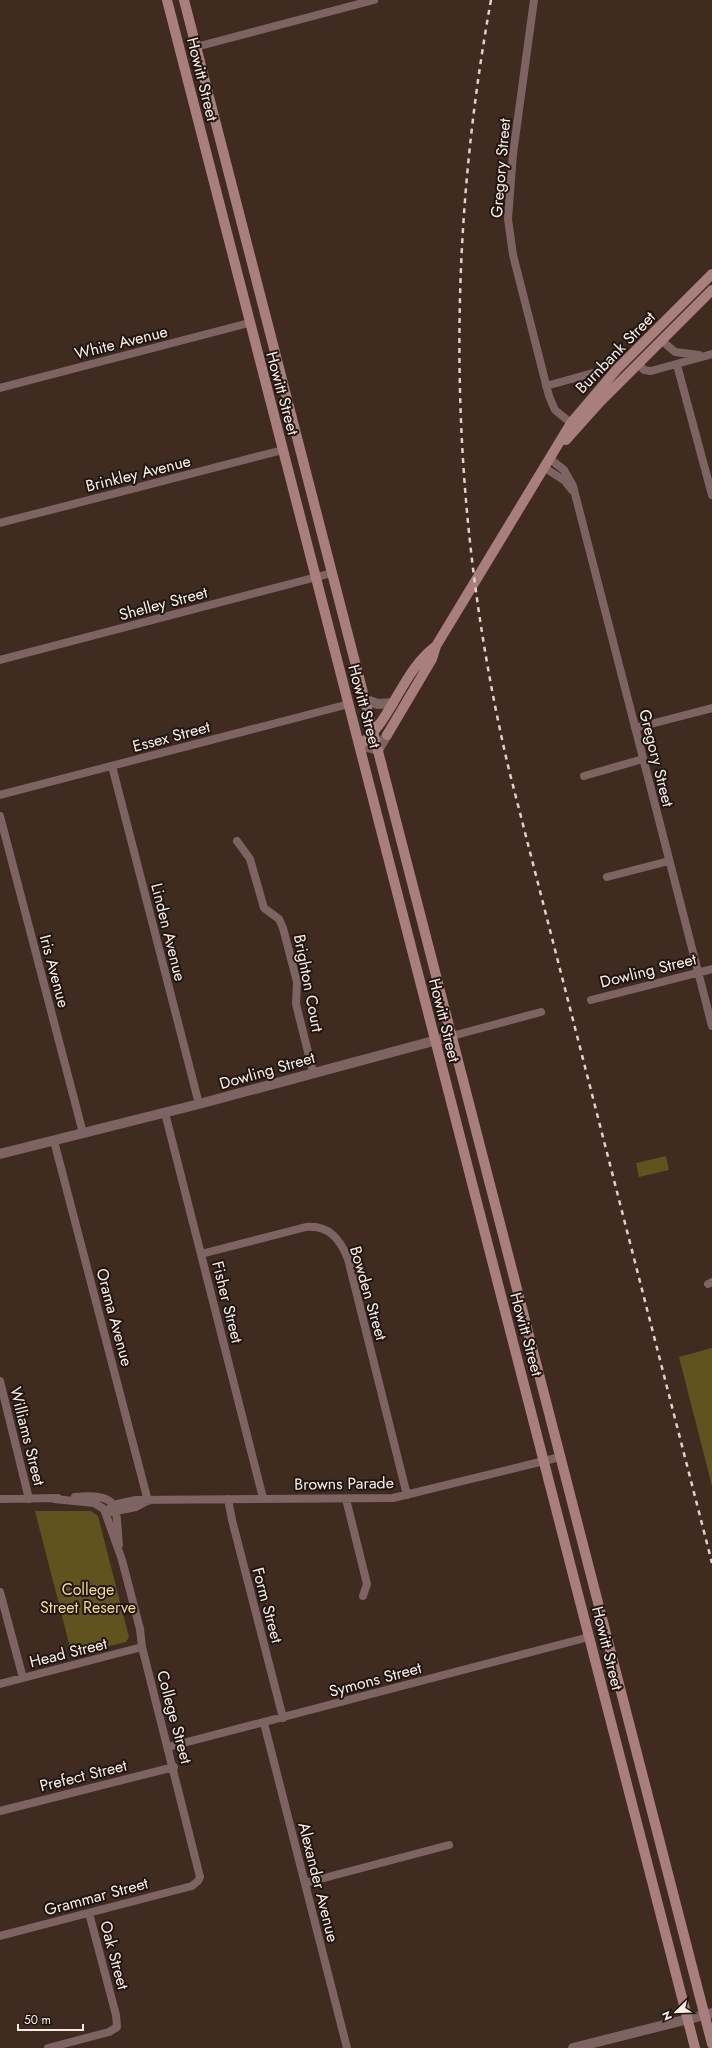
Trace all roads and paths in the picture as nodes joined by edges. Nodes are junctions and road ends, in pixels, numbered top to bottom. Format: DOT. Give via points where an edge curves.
graph roads {
  1 [pos="167,0"];
  2 [pos="184,0"];
  3 [pos="374,0"];
  4 [pos="534,0"];
  5 [pos="196,47"];
  6 [pos="712,274"];
  7 [pos="712,290"];
  8 [pos="250,323"];
  9 [pos="657,336"];
  10 [pos="634,352"];
  11 [pos="710,354"];
  12 [pos="638,364"];
  13 [pos="677,365"];
  14 [pos="593,372"];
  15 [pos="546,386"];
  16 [pos="0,388"];
  17 [pos="570,423"];
  18 [pos="283,450"];
  19 [pos="548,463"];
  20 [pos="712,495"];
  21 [pos="0,523"];
  22 [pos="332,573"];
  23 [pos="316,578"];
  24 [pos="436,646"];
  25 [pos="0,660"];
  26 [pos="363,699"];
  27 [pos="393,703"];
  28 [pos="349,704"];
  29 [pos="712,708"];
  30 [pos="635,728"];
  31 [pos="373,735"];
  32 [pos="387,735"];
  33 [pos="360,745"];
  34 [pos="378,750"];
  35 [pos="644,759"];
  36 [pos="112,766"];
  37 [pos="584,776"];
  38 [pos="0,795"];
  39 [pos="0,816"];
  40 [pos="237,840"];
  41 [pos="403,850"];
  42 [pos="388,854"];
  43 [pos="669,861"];
  44 [pos="607,877"];
  45 [pos="712,969"];
  46 [pos="699,973"];
  47 [pos="591,1000"];
  48 [pos="541,1012"];
  49 [pos="712,1026"];
  50 [pos="452,1036"];
  51 [pos="435,1041"];
  52 [pos="313,1072"];
  53 [pos="199,1104"];
  54 [pos="166,1113"];
  55 [pos="83,1134"];
  56 [pos="54,1141"];
  57 [pos="0,1154"];
  58 [pos="201,1254"];
  59 [pos="0,1381"];
  60 [pos="560,1457"];
  61 [pos="545,1461"];
  62 [pos="407,1495"];
  63 [pos="264,1498"];
  64 [pos="0,1499"];
  65 [pos="29,1499"];
  66 [pos="54,1499"];
  67 [pos="228,1499"];
  68 [pos="346,1499"];
  69 [pos="148,1501"];
  70 [pos="114,1509"];
  71 [pos="106,1512"];
  72 [pos="122,1560"];
  73 [pos="0,1592"];
  74 [pos="363,1596"];
  75 [pos="589,1637"];
  76 [pos="142,1647"];
  77 [pos="23,1678"];
  78 [pos="0,1684"];
  79 [pos="283,1718"];
  80 [pos="264,1723"];
  81 [pos="168,1747"];
  82 [pos="174,1767"];
  83 [pos="0,1811"];
  84 [pos="449,1845"];
  85 [pos="198,1882"];
  86 [pos="305,1883"];
  87 [pos="89,1913"];
  88 [pos="0,1936"];
  89 [pos="708,2014"];
  90 [pos="687,2019"];
  91 [pos="712,2044"];
  92 [pos="48,2048"];
  93 [pos="347,2048"];
  94 [pos="573,2048"];
  95 [pos="695,2048"];
  1 -- 8 [label="main road, Howitt Street"];
  2 -- 5 [label="main road, Howitt Street"];
  3 -- 5 [label="street"];
  4 -- 15 [label="street, Gregory Street" via="513,154 508,219 513,255"];
  5 -- 22 [label="main road, Howitt Street"];
  6 -- 9 [label="main road, Burnbank Street"];
  7 -- 9 [label="main road, Burnbank Street"];
  8 -- 16 [label="street, White Avenue"];
  8 -- 18 [label="main road, Howitt Street"];
  9 -- 10 [label="main road, Burnbank Street"];
  9 -- 11 [label="street" via="675,352 692,355"];
  9 -- 12 [label="main road, Burnbank Street"];
  10 -- 12 [label="street"];
  10 -- 17 [label="main road, Burnbank Street"];
  11 -- 13 [label="street"];
  12 -- 13 [label="street" via="649,372"];
  12 -- 19 [label="main road, Burnbank Street" via="600,402"];
  13 -- 20 [label="street"];
  14 -- 15 [label="street"];
  15 -- 17 [label="street, Gregory Street" via="555,410"];
  17 -- 19 [label="main road, Burnbank Street"];
  18 -- 21 [label="street, Brinkley Avenue"];
  18 -- 23 [label="main road, Howitt Street"];
  19 -- 24 [label="main road, Burnbank Street"];
  19 -- 30 [label="street, Gregory Street" via="567,473 571,481"];
  22 -- 23 [label="street, Shelley Street"];
  22 -- 26 [label="main road, Howitt Street"];
  23 -- 25 [label="street, Shelley Street"];
  23 -- 28 [label="main road, Howitt Street"];
  24 -- 27 [label="main road, Burnbank Street" via="422,656"];
  24 -- 32 [label="main road, Burnbank Street" via="432,660"];
  26 -- 27 [label="street" via="378,704"];
  26 -- 31 [label="main road, Howitt Street"];
  27 -- 31 [label="main road, Burnbank Street"];
  28 -- 33 [label="main road, Howitt Street"];
  28 -- 36 [label="street, Essex Street"];
  29 -- 30 [label="street"];
  30 -- 35 [label="street, Gregory Street"];
  31 -- 33 [label="main road, Burnbank Street"];
  31 -- 34 [label="main road, Howitt Street"];
  32 -- 34 [label="street, Burnbank Street"];
  33 -- 34 [label="street"];
  33 -- 42 [label="main road, Howitt Street"];
  34 -- 41 [label="main road, Howitt Street"];
  35 -- 37 [label="street"];
  35 -- 43 [label="street, Gregory Street"];
  36 -- 38 [label="street, Essex Street"];
  36 -- 53 [label="street, Linden Avenue"];
  39 -- 55 [label="street, Iris Avenue"];
  40 -- 52 [label="street, Brighton Court" via="250,859 265,909 279,920 283,928 297,982 296,1004"];
  41 -- 42 [label="main road"];
  41 -- 50 [label="main road, Howitt Street"];
  42 -- 51 [label="main road, Howitt Street"];
  43 -- 44 [label="street"];
  43 -- 46 [label="street, Gregory Street"];
  45 -- 46 [label="street, Dowling Street"];
  46 -- 47 [label="street, Dowling Street"];
  46 -- 49 [label="street, Gregory Street"];
  48 -- 50 [label="street, Dowling Street"];
  50 -- 51 [label="street, Dowling Street"];
  50 -- 60 [label="main road, Howitt Street"];
  51 -- 52 [label="street, Dowling Street"];
  51 -- 61 [label="main road, Howitt Street"];
  52 -- 53 [label="street, Dowling Street"];
  53 -- 54 [label="street, Dowling Street"];
  54 -- 55 [label="street, Dowling Street"];
  54 -- 58 [label="street, Fisher Street"];
  55 -- 56 [label="street, Dowling Street"];
  56 -- 57 [label="street, Dowling Street"];
  56 -- 69 [label="street, Orama Avenue"];
  58 -- 62 [label="street, Bowden Street" via="313,1227 326,1230 338,1240 348,1259"];
  58 -- 63 [label="street, Fisher Street"];
  59 -- 65 [label="street, Williams Street"];
  60 -- 61 [label="street, Browns Parade"];
  60 -- 89 [label="main road, Howitt Street"];
  61 -- 62 [label="street, Browns Parade"];
  61 -- 75 [label="main road, Howitt Street"];
  62 -- 68 [label="street, Browns Parade"];
  63 -- 67 [label="street, Browns Parade"];
  63 -- 68 [label="street, Browns Parade"];
  64 -- 65 [label="street"];
  65 -- 66 [label="street"];
  66 -- 70 [label="street" via="101,1496 109,1500"];
  66 -- 71 [label="street" via="94,1503"];
  67 -- 69 [label="street, Browns Parade"];
  67 -- 79 [label="street, Form Street"];
  68 -- 74 [label="street" via="367,1584"];
  69 -- 70 [label="street, Browns Parade" via="136,1507"];
  70 -- 71 [label="street"];
  70 -- 72 [label="street, College Street"];
  71 -- 72 [label="street, College Street"];
  72 -- 76 [label="street, College Street" via="140,1629"];
  73 -- 77 [label="street"];
  75 -- 79 [label="street, Symons Street"];
  75 -- 90 [label="main road, Howitt Street"];
  76 -- 77 [label="street, Head Street"];
  76 -- 81 [label="street, College Street"];
  77 -- 78 [label="street, Head Street"];
  79 -- 80 [label="street, Symons Street"];
  80 -- 81 [label="street, Symons Street"];
  80 -- 86 [label="street, Alexander Avenue"];
  81 -- 82 [label="street, College Street"];
  82 -- 83 [label="street, Prefect Street"];
  82 -- 85 [label="street, College Street" via="200,1869"];
  84 -- 86 [label="street"];
  85 -- 87 [label="street, Grammar Street" via="192,1886"];
  86 -- 93 [label="street, Alexander Avenue"];
  87 -- 88 [label="street, Grammar Street"];
  87 -- 92 [label="street, Oak Street" via="119,2030"];
  89 -- 90 [label="street"];
  89 -- 91 [label="main road, Howitt Street"];
  90 -- 94 [label="street"];
  90 -- 95 [label="main road, Howitt Street"];
}
